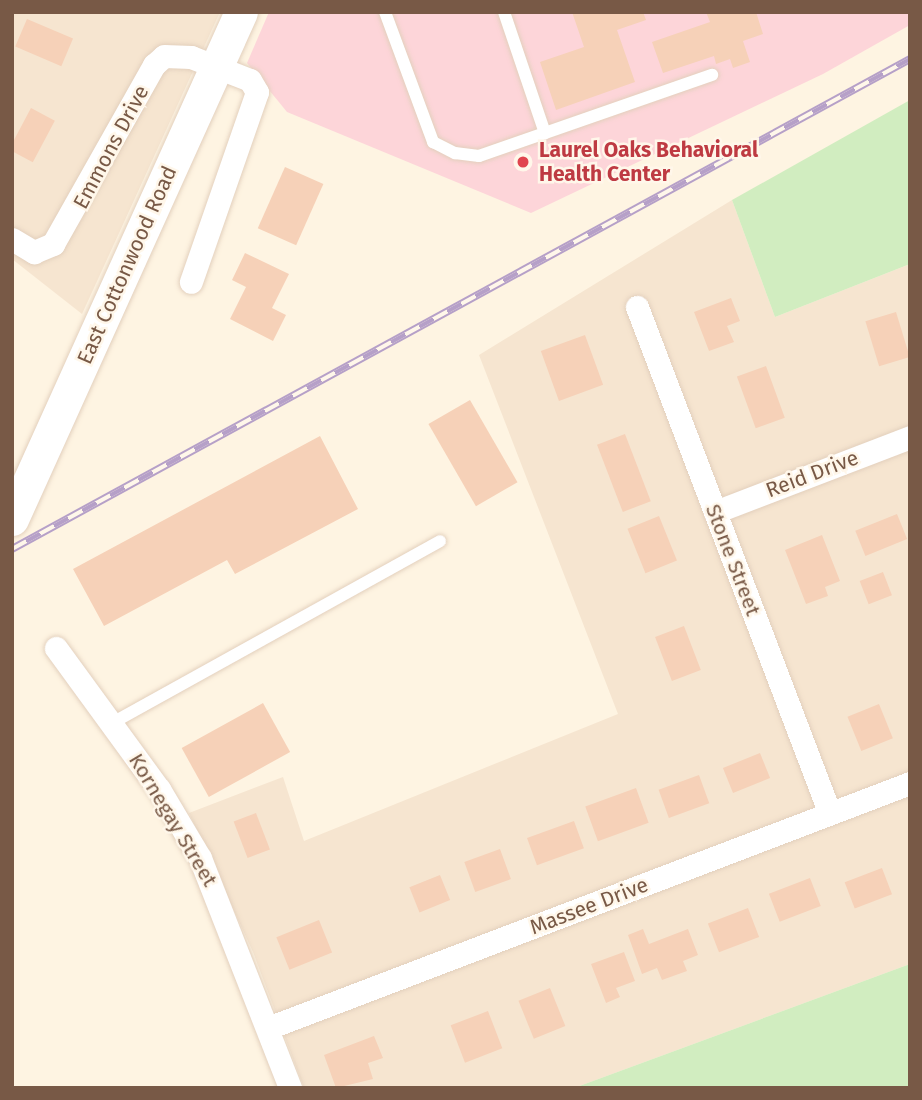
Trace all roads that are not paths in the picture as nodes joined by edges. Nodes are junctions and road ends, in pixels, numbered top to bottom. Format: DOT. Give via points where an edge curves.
graph roads {
  1 [pos="241,12"];
  2 [pos="385,12"];
  3 [pos="504,12"];
  4 [pos="216,69"];
  5 [pos="712,75"];
  6 [pos="545,133"];
  7 [pos="12,239"];
  8 [pos="191,282"];
  9 [pos="637,307"];
  10 [pos="910,437"];
  11 [pos="715,512"];
  12 [pos="12,519"];
  13 [pos="440,541"];
  14 [pos="56,648"];
  15 [pos="112,723"];
  16 [pos="910,783"];
  17 [pos="830,814"];
  18 [pos="268,1028"];
  19 [pos="290,1088"];
  1 -- 4 [label="main road, East Cottonwood Road"];
  2 -- 6 [label="lane" via="433,142 479,156"];
  3 -- 6 [label="lane"];
  4 -- 7 [label="street, Emmons Drive" via="191,57 164,56 68,227 34,252"];
  4 -- 8 [label="street" via="250,80 256,104"];
  4 -- 12 [label="main road, East Cottonwood Road"];
  5 -- 6 [label="lane"];
  9 -- 11 [label="street, Stone Street"];
  10 -- 11 [label="street, Reid Drive"];
  11 -- 17 [label="street, Stone Street"];
  13 -- 15 [label="lane"];
  14 -- 15 [label="street, Kornegay Street"];
  15 -- 18 [label="street, Kornegay Street" via="200,858"];
  16 -- 17 [label="street, Massee Drive"];
  17 -- 18 [label="street, Massee Drive"];
  18 -- 19 [label="street, Kornegay Street"];
}
